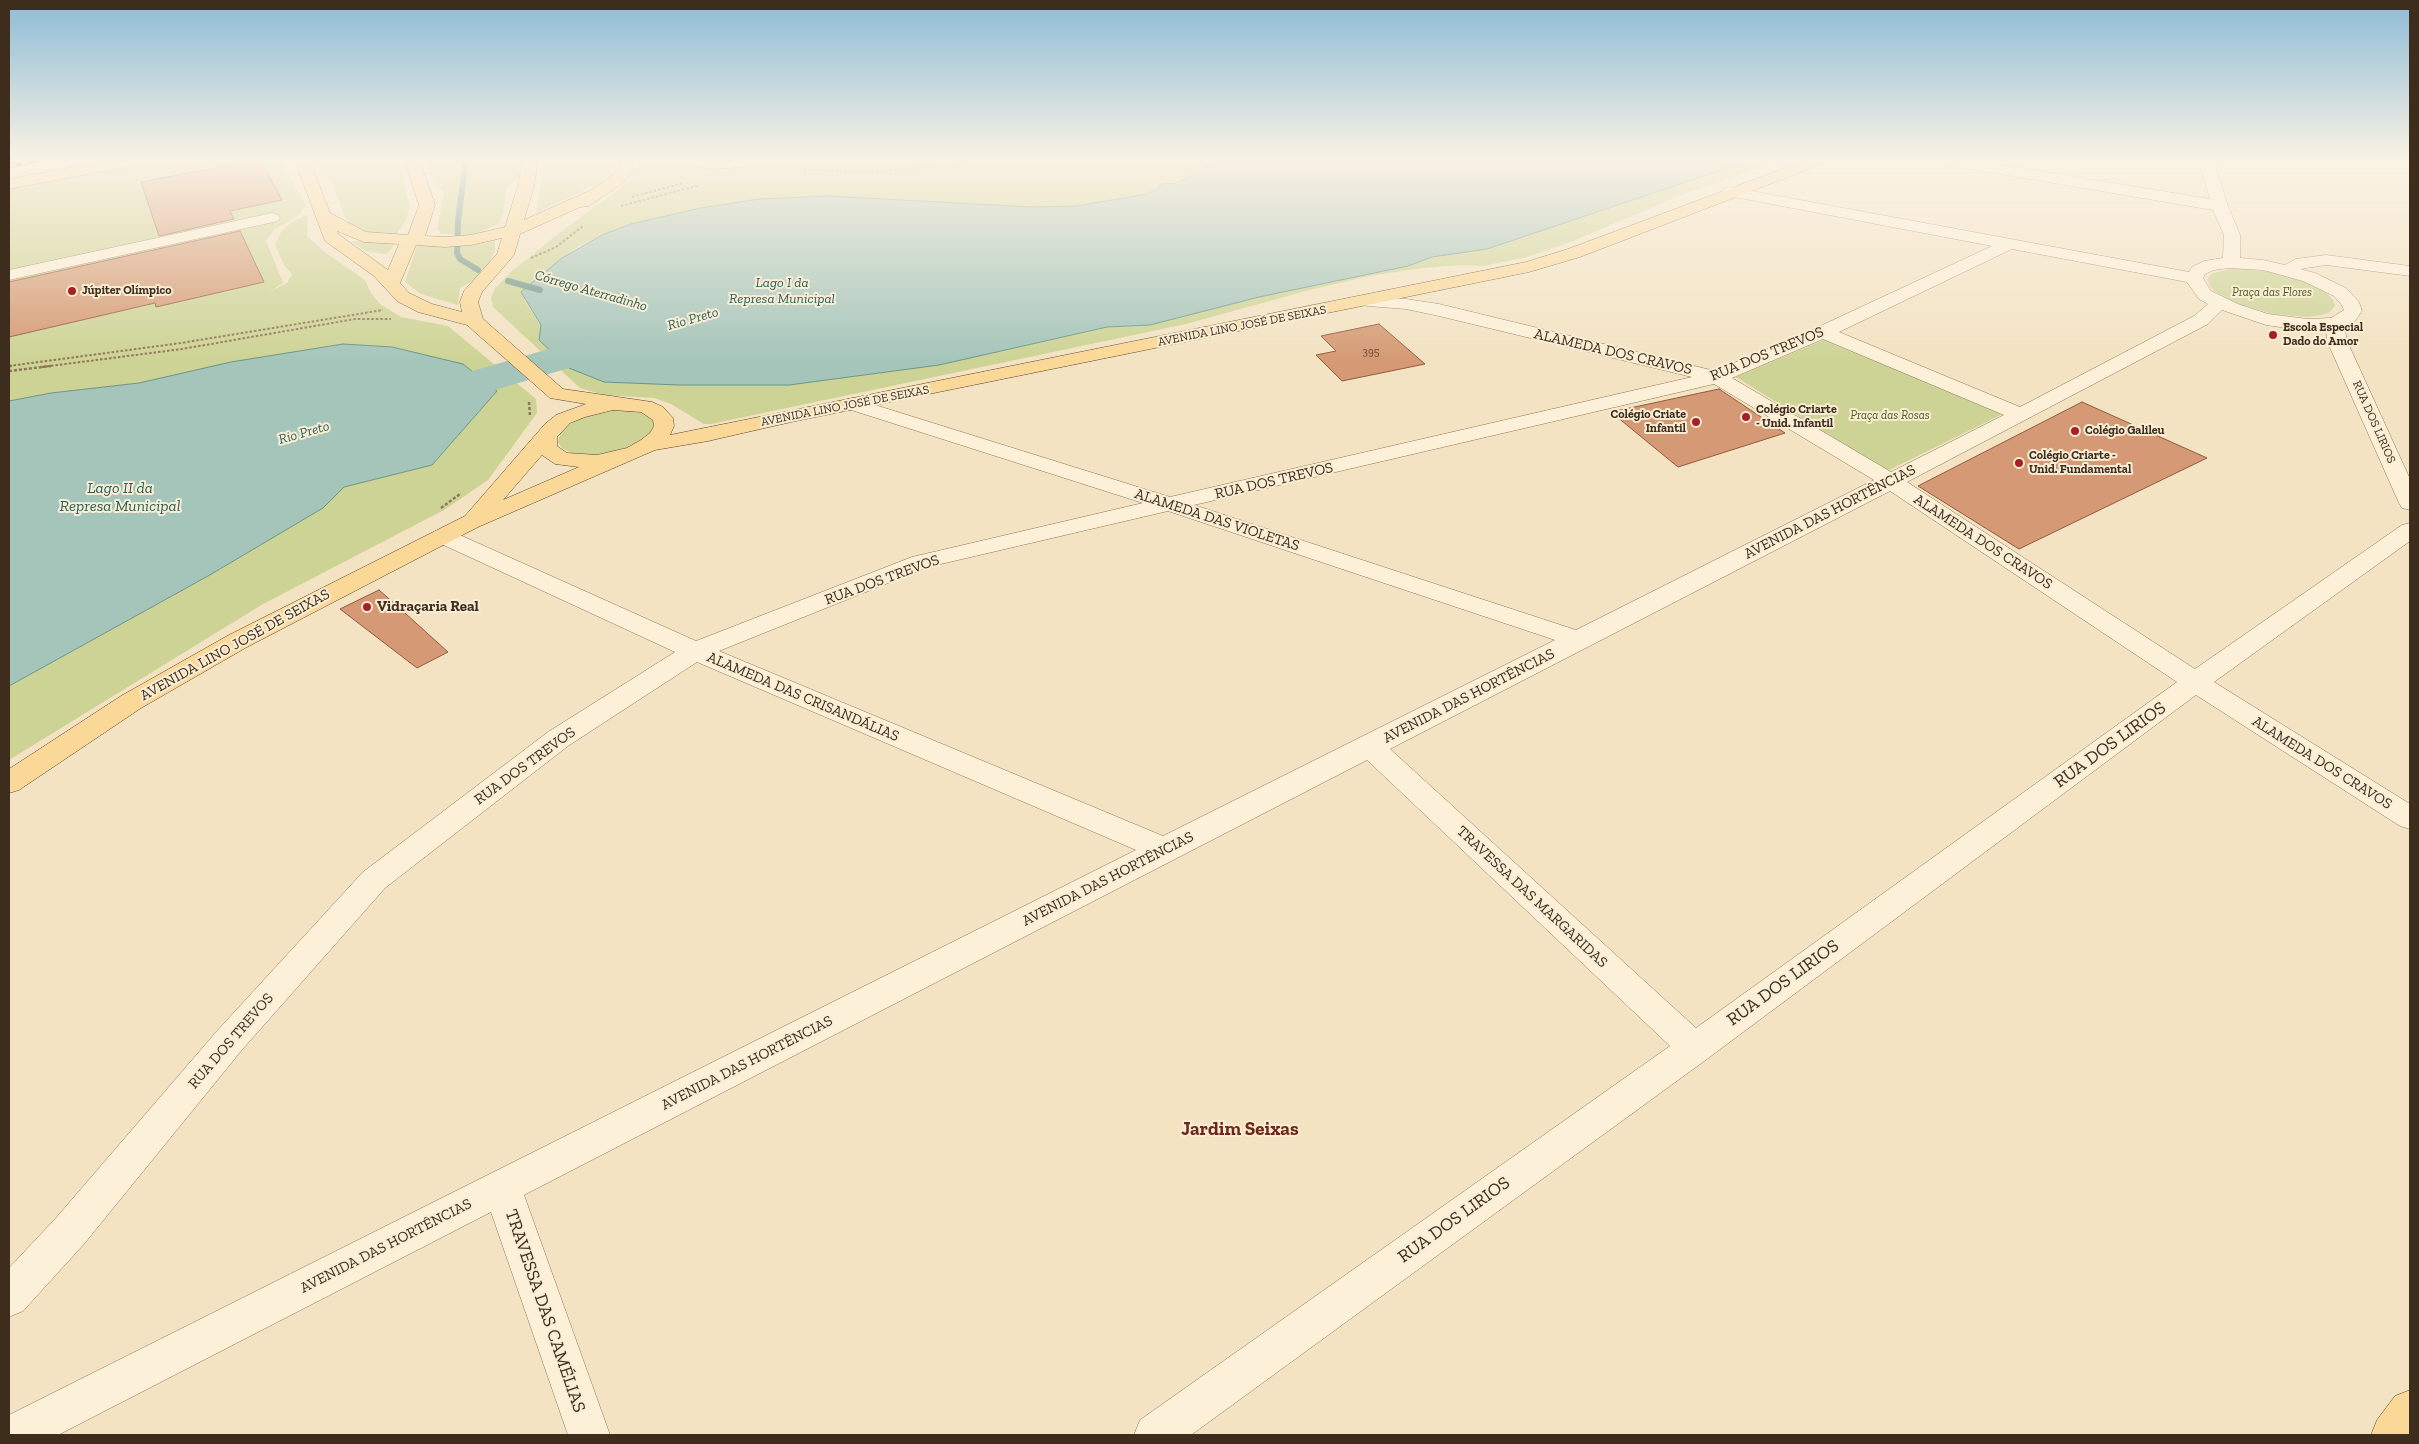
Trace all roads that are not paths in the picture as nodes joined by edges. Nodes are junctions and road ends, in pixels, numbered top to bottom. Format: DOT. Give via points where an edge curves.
graph roads {
  1 [pos="233,226"];
  2 [pos="327,226"];
  3 [pos="342,226"];
  4 [pos="420,226"];
  5 [pos="515,226"];
  6 [pos="522,226"];
  7 [pos="548,226"];
  8 [pos="1639,226"];
  9 [pos="1910,226"];
  10 [pos="2233,226"];
  11 [pos="514,230"];
  12 [pos="411,241"];
  13 [pos="2244,243"];
  14 [pos="2007,245"];
  15 [pos="505,255"];
  16 [pos="2229,263"];
  17 [pos="2284,264"];
  18 [pos="2358,265"];
  19 [pos="2410,271"];
  20 [pos="9,275"];
  21 [pos="2194,278"];
  22 [pos="391,283"];
  23 [pos="1419,290"];
  24 [pos="2340,292"];
  25 [pos="1368,301"];
  26 [pos="1439,310"];
  27 [pos="2210,312"];
  28 [pos="2244,313"];
  29 [pos="474,321"];
  30 [pos="1823,332"];
  31 [pos="2336,332"];
  32 [pos="1718,377"];
  33 [pos="555,391"];
  34 [pos="630,404"];
  35 [pos="852,404"];
  36 [pos="2021,415"];
  37 [pos="549,432"];
  38 [pos="649,445"];
  39 [pos="616,459"];
  40 [pos="1890,481"];
  41 [pos="2410,504"];
  42 [pos="1171,505"];
  43 [pos="470,522"];
  44 [pos="2410,530"];
  45 [pos="443,536"];
  46 [pos="1581,640"];
  47 [pos="695,651"];
  48 [pos="2195,682"];
  49 [pos="1369,746"];
  50 [pos="9,783"];
  51 [pos="2410,818"];
  52 [pos="1166,850"];
  53 [pos="1694,1048"];
  54 [pos="502,1188"];
  55 [pos="9,1297"];
  56 [pos="2410,1410"];
  57 [pos="14,1435"];
  58 [pos="589,1435"];
  59 [pos="1155,1435"];
  60 [pos="2392,1435"];
  1 -- 20 [label="street"];
  2 -- 22 [label="main road" via="331,237"];
  3 -- 12 [label="main road" via="364,237"];
  4 -- 12 [label="main road"];
  5 -- 11 [label="main road"];
  6 -- 11 [label="main road"];
  7 -- 15 [label="main road"];
  8 -- 23 [label="main road, AVENIDA LINO JOSÉ DE SEIXAS" via="1543,263"];
  9 -- 14 [label="street"];
  10 -- 13 [label="street"];
  11 -- 12 [label="main road" via="471,240"];
  11 -- 15 [label="main road"];
  12 -- 22 [label="main road"];
  13 -- 16 [label="street"];
  13 -- 17 [label="street"];
  14 -- 21 [label="street"];
  14 -- 30 [label="street, RUA DOS TREVOS"];
  15 -- 29 [label="main road" via="473,291 469,302"];
  16 -- 17 [label="street"];
  16 -- 21 [label="street" via="2198,271"];
  17 -- 18 [label="street" via="2293,266 2334,261"];
  17 -- 24 [label="street"];
  18 -- 19 [label="street"];
  18 -- 24 [label="street" via="2345,270"];
  21 -- 27 [label="street" via="2205,295"];
  22 -- 29 [label="main road" via="403,297 419,305"];
  23 -- 25 [label="main road, AVENIDA LINO JOSÉ DE SEIXAS"];
  23 -- 26 [label="street, ALAMEDA DOS CRAVOS" via="1420,298"];
  24 -- 31 [label="street" via="2350,302 2353,311"];
  25 -- 26 [label="street, ALAMEDA DOS CRAVOS"];
  25 -- 35 [label="main road, AVENIDA LINO JOSÉ DE SEIXAS"];
  26 -- 32 [label="street, ALAMEDA DOS CRAVOS"];
  27 -- 28 [label="street, AVENIDA DAS HORTÊNCIAS"];
  27 -- 28 [label="street"];
  27 -- 36 [label="street, AVENIDA DAS HORTÊNCIAS"];
  28 -- 31 [label="street"];
  29 -- 33 [label="main road"];
  30 -- 32 [label="street, RUA DOS TREVOS"];
  30 -- 36 [label="street"];
  31 -- 41 [label="street, RUA DOS LIRIOS"];
  32 -- 40 [label="street, ALAMEDA DOS CRAVOS"];
  32 -- 42 [label="street, RUA DOS TREVOS"];
  33 -- 34 [label="main road"];
  33 -- 37 [label="main road"];
  34 -- 37 [label="main road, AVENIDA LINO JOSÉ DE SEIXAS" via="613,404 578,412"];
  34 -- 38 [label="main road" via="645,406 663,418 664,426 659,436"];
  35 -- 38 [label="main road, AVENIDA LINO JOSÉ DE SEIXAS"];
  35 -- 42 [label="street, ALAMEDA DAS VIOLETAS"];
  36 -- 40 [label="street, AVENIDA DAS HORTÊNCIAS"];
  37 -- 39 [label="main road" via="546,446 552,454 563,459 578,462"];
  37 -- 43 [label="main road, AVENIDA LINO JOSÉ DE SEIXAS"];
  38 -- 39 [label="main road, AVENIDA LINO JOSÉ DE SEIXAS"];
  39 -- 43 [label="main road, AVENIDA LINO JOSÉ DE SEIXAS"];
  40 -- 46 [label="street, AVENIDA DAS HORTÊNCIAS"];
  40 -- 48 [label="street, ALAMEDA DOS CRAVOS"];
  42 -- 46 [label="street, ALAMEDA DAS VIOLETAS"];
  42 -- 47 [label="street, RUA DOS TREVOS" via="920,562"];
  43 -- 45 [label="main road, AVENIDA LINO JOSÉ DE SEIXAS"];
  44 -- 48 [label="street, RUA DOS LIRIOS"];
  45 -- 47 [label="street, ALAMEDA DAS CRISANDÁLIAS"];
  45 -- 50 [label="main road, AVENIDA LINO JOSÉ DE SEIXAS" via="229,646 130,702"];
  46 -- 49 [label="street, AVENIDA DAS HORTÊNCIAS"];
  47 -- 52 [label="street, ALAMEDA DAS CRISANDÁLIAS"];
  47 -- 55 [label="street, RUA DOS TREVOS" via="558,740 374,880 229,1041 70,1231"];
  48 -- 51 [label="street, ALAMEDA DOS CRAVOS"];
  48 -- 53 [label="street, RUA DOS LIRIOS"];
  49 -- 52 [label="street, AVENIDA DAS HORTÊNCIAS"];
  49 -- 53 [label="street, TRAVESSA DAS MARGARIDAS"];
  52 -- 54 [label="street, AVENIDA DAS HORTÊNCIAS"];
  53 -- 59 [label="street, RUA DOS LIRIOS"];
  54 -- 57 [label="street, AVENIDA DAS HORTÊNCIAS"];
  54 -- 58 [label="street, TRAVESSA DAS CAMÉLIAS"];
  56 -- 60 [label="main road"];
}
